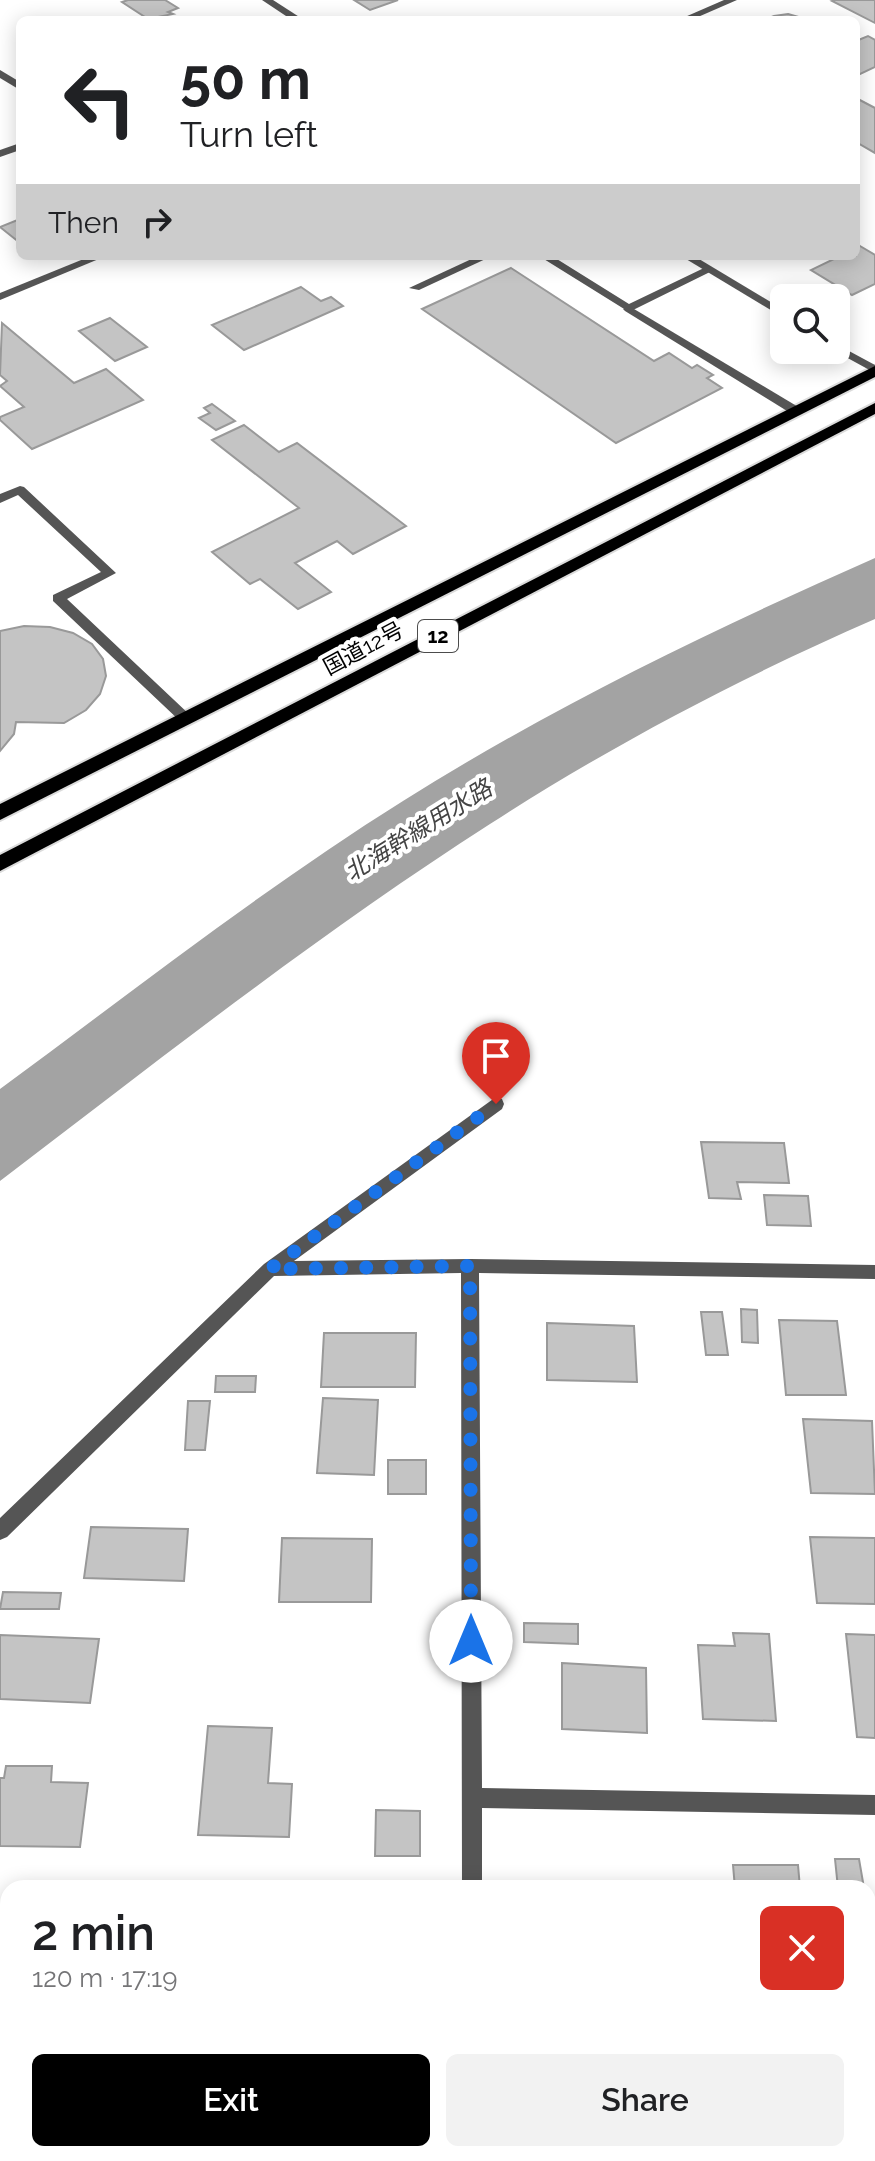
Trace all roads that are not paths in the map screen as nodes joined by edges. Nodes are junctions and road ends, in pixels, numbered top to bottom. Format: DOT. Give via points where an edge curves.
graph roads {
  1 [pos="267,0"];
  2 [pos="732,0"];
  3 [pos="293,16"];
  4 [pos="693,16"];
  5 [pos="91,260"];
  6 [pos="478,260"];
  7 [pos="550,260"];
  8 [pos="692,260"];
  9 [pos="708,270"];
  10 [pos="415,288"];
  11 [pos="0,297"];
  12 [pos="770,307"];
  13 [pos="629,309"];
  14 [pos="850,356"];
  15 [pos="875,371"];
  16 [pos="875,408"];
  17 [pos="796,411"];
  18 [pos="0,499"];
  19 [pos="186,719"];
  20 [pos="0,813"];
  21 [pos="0,864"];
  22 [pos="496,1104"];
  23 [pos="470,1266"];
  24 [pos="270,1269"];
  25 [pos="875,1272"];
  26 [pos="0,1531"];
  27 [pos="471,1798"];
  28 [pos="875,1805"];
  29 [pos="472,1880"];
  1 -- 3 [label="street"];
  2 -- 4 [label="street"];
  5 -- 11 [label="street"];
  6 -- 10 [label="street"];
  7 -- 13 [label="street"];
  8 -- 9 [label="street"];
  9 -- 12 [label="street"];
  9 -- 13 [label="street"];
  13 -- 17 [label="street"];
  14 -- 15 [label="street"];
  15 -- 17 [label="highway, 国道12号 / 12"];
  16 -- 21 [label="highway, 国道12号 / 12"];
  17 -- 19 [label="highway, 国道12号 / 12"];
  18 -- 19 [label="street" via="20,490 110,573 58,598"];
  19 -- 20 [label="highway, 国道12号 / 12"];
  22 -- 24 [label="street"];
  23 -- 24 [label="street"];
  23 -- 25 [label="street"];
  23 -- 27 [label="street"];
  24 -- 26 [label="street"];
  27 -- 28 [label="street"];
  27 -- 29 [label="street"];
}
